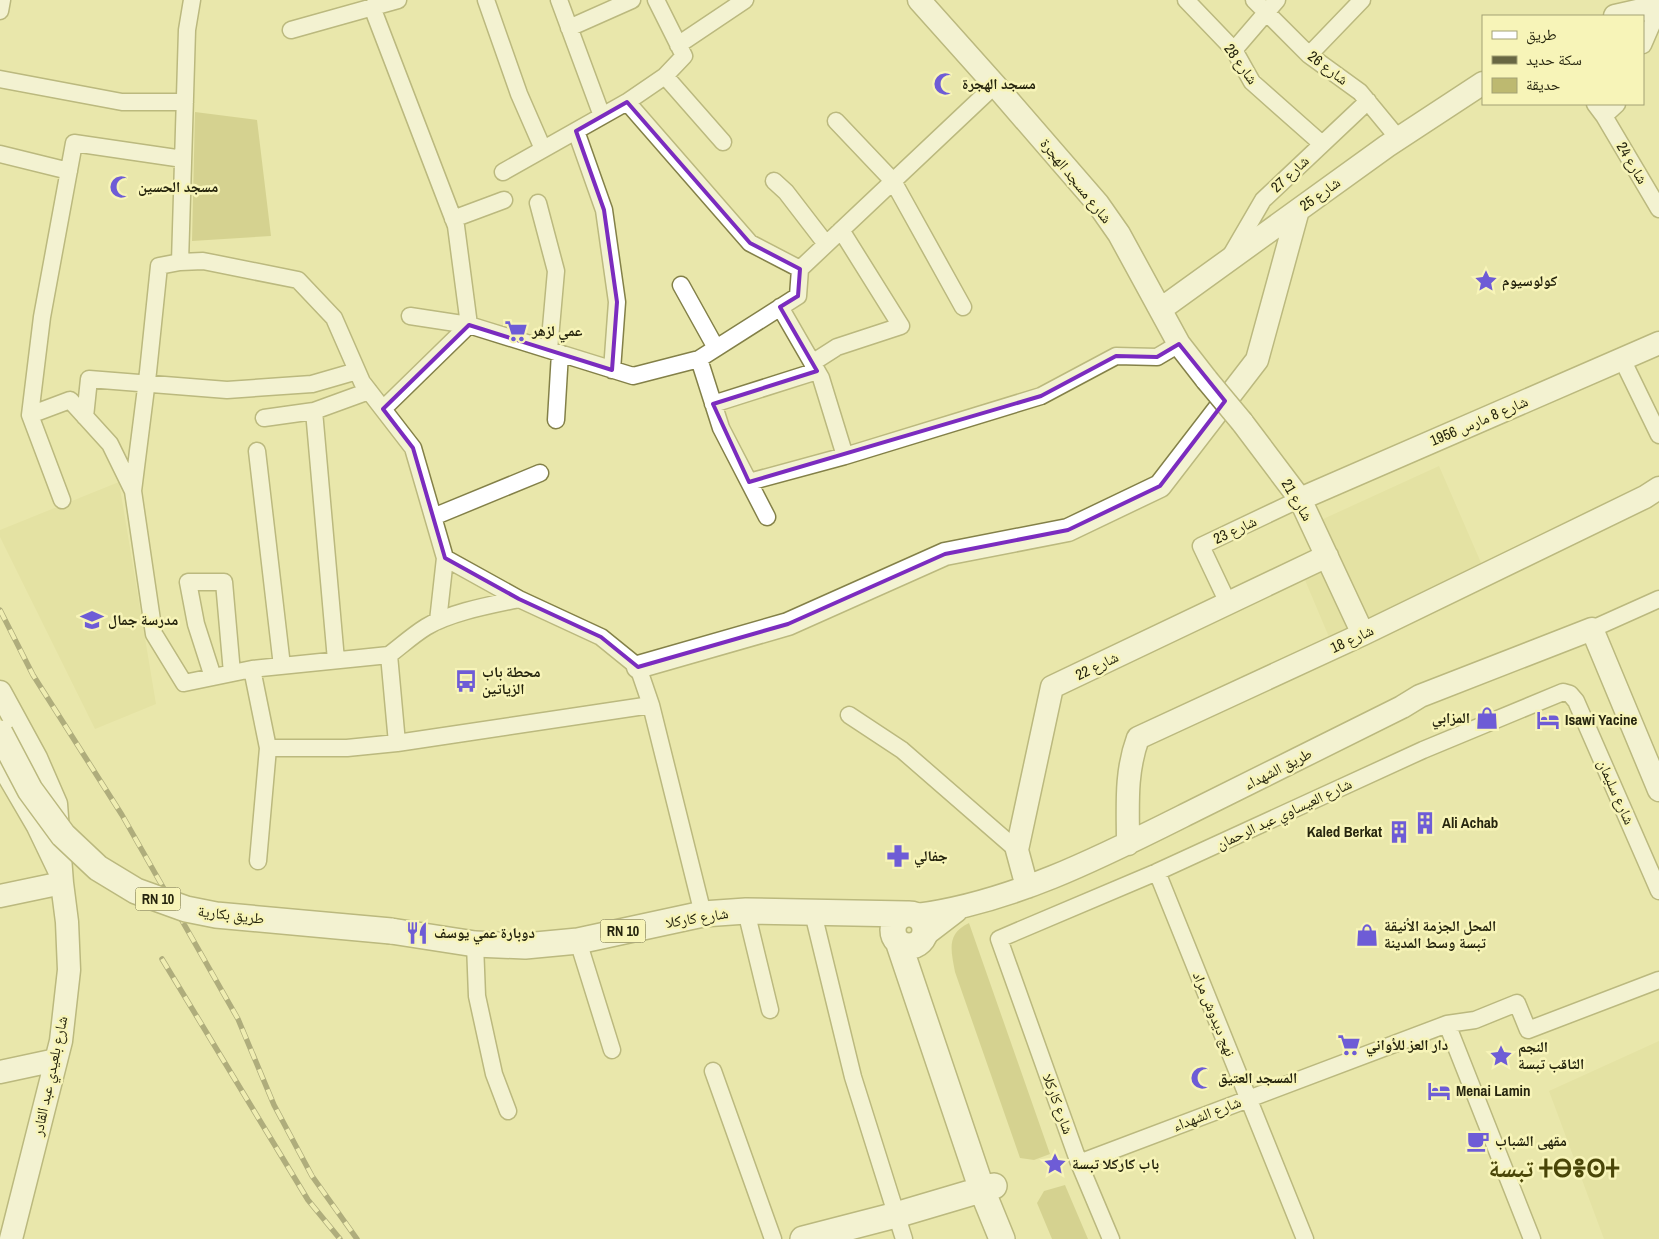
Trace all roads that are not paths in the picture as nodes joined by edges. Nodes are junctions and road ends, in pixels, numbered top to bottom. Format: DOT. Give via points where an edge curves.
graph roads {
  1 [pos="2,0"];
  2 [pos="192,0"];
  3 [pos="486,0"];
  4 [pos="559,0"];
  5 [pos="632,0"];
  6 [pos="656,0"];
  7 [pos="745,0"];
  8 [pos="919,0"];
  9 [pos="1186,0"];
  10 [pos="1254,0"];
  11 [pos="1362,0"];
  12 [pos="385,3"];
  13 [pos="1272,6"];
  14 [pos="1659,7"];
  15 [pos="0,11"];
  16 [pos="1620,15"];
  17 [pos="569,28"];
  18 [pos="290,30"];
  19 [pos="1644,43"];
  20 [pos="678,45"];
  21 [pos="1234,50"];
  22 [pos="1309,55"];
  23 [pos="665,76"];
  24 [pos="0,79"];
  25 [pos="1482,83"];
  26 [pos="995,85"];
  27 [pos="1368,101"];
  28 [pos="185,102"];
  29 [pos="627,102"];
  30 [pos="1614,105"];
  31 [pos="1599,110"];
  32 [pos="602,116"];
  33 [pos="836,121"];
  34 [pos="576,131"];
  35 [pos="1398,138"];
  36 [pos="723,142"];
  37 [pos="1322,144"];
  38 [pos="543,149"];
  39 [pos="0,154"];
  40 [pos="183,159"];
  41 [pos="69,171"];
  42 [pos="503,172"];
  43 [pos="893,181"];
  44 [pos="774,182"];
  45 [pos="504,200"];
  46 [pos="538,203"];
  47 [pos="1659,209"];
  48 [pos="1298,210"];
  49 [pos="453,219"];
  50 [pos="841,230"];
  51 [pos="826,244"];
  52 [pos="1229,260"];
  53 [pos="180,262"];
  54 [pos="800,269"];
  55 [pos="682,285"];
  56 [pos="780,307"];
  57 [pos="963,307"];
  58 [pos="1161,309"];
  59 [pos="410,316"];
  60 [pos="469,325"];
  61 [pos="1659,343"];
  62 [pos="1179,344"];
  63 [pos="716,348"];
  64 [pos="555,351"];
  65 [pos="699,359"];
  66 [pos="1622,359"];
  67 [pos="814,367"];
  68 [pos="612,370"];
  69 [pos="357,371"];
  70 [pos="1207,380"];
  71 [pos="146,384"];
  72 [pos="369,391"];
  73 [pos="713,404"];
  74 [pos="383,409"];
  75 [pos="314,411"];
  76 [pos="30,415"];
  77 [pos="85,417"];
  78 [pos="264,418"];
  79 [pos="556,420"];
  80 [pos="1659,435"];
  81 [pos="257,451"];
  82 [pos="845,456"];
  83 [pos="540,473"];
  84 [pos="749,482"];
  85 [pos="1659,488"];
  86 [pos="133,491"];
  87 [pos="1300,499"];
  88 [pos="62,500"];
  89 [pos="433,517"];
  90 [pos="767,517"];
  91 [pos="1327,556"];
  92 [pos="445,558"];
  93 [pos="519,599"];
  94 [pos="1659,599"];
  95 [pos="1228,603"];
  96 [pos="438,621"];
  97 [pos="1592,628"];
  98 [pos="1363,634"];
  99 [pos="389,655"];
  100 [pos="336,660"];
  101 [pos="282,666"];
  102 [pos="638,667"];
  103 [pos="252,669"];
  104 [pos="232,673"];
  105 [pos="214,677"];
  106 [pos="0,692"];
  107 [pos="1570,694"];
  108 [pos="651,705"];
  109 [pos="849,715"];
  110 [pos="0,733"];
  111 [pos="396,743"];
  112 [pos="268,748"];
  113 [pos="0,767"];
  114 [pos="1659,790"];
  115 [pos="1128,844"];
  116 [pos="1017,850"];
  117 [pos="258,861"];
  118 [pos="1157,872"];
  119 [pos="62,883"];
  120 [pos="1027,887"];
  121 [pos="1659,891"];
  122 [pos="0,896"];
  123 [pos="746,911"];
  124 [pos="813,913"];
  125 [pos="703,914"];
  126 [pos="391,931"];
  127 [pos="910,932"];
  128 [pos="999,940"];
  129 [pos="578,941"];
  130 [pos="475,944"];
  131 [pos="1659,980"];
  132 [pos="770,1010"];
  133 [pos="1448,1024"];
  134 [pos="612,1050"];
  135 [pos="56,1060"];
  136 [pos="712,1071"];
  137 [pos="0,1072"];
  138 [pos="1248,1099"];
  139 [pos="508,1111"];
  140 [pos="1079,1163"];
  141 [pos="988,1188"];
  142 [pos="896,1215"];
  143 [pos="11,1239"];
  144 [pos="773,1239"];
  145 [pos="803,1239"];
  146 [pos="904,1239"];
  147 [pos="1002,1239"];
  148 [pos="1015,1239"];
  149 [pos="1111,1239"];
  150 [pos="1305,1239"];
  151 [pos="1532,1239"];
  1 -- 15 [label="street"];
  2 -- 28 [label="street" via="187,30"];
  3 -- 38 [label="street" via="519,94"];
  4 -- 17 [label="street"];
  5 -- 17 [label="street"];
  6 -- 20 [label="street"];
  7 -- 20 [label="street"];
  8 -- 26 [label="street, شارع مسجد الهجرة"];
  9 -- 21 [label="street, شارع 28"];
  10 -- 13 [label="street, شارع 26"];
  11 -- 22 [label="street"];
  12 -- 18 [label="street"];
  12 -- 49 [label="street"];
  13 -- 21 [label="street"];
  13 -- 22 [label="street, شارع 26"];
  14 -- 16 [label="street"];
  14 -- 19 [label="street"];
  17 -- 32 [label="street"];
  20 -- 23 [label="street" via="684,56"];
  21 -- 37 [label="street, شارع 28" via="1252,82"];
  22 -- 27 [label="street, شارع 26"];
  23 -- 29 [label="street"];
  23 -- 36 [label="street"];
  24 -- 28 [label="street" via="122,102"];
  25 -- 35 [label="street, شارع 25"];
  26 -- 43 [label="street"];
  26 -- 58 [label="street, شارع مسجد الهجرة" via="1098,204 1119,234"];
  27 -- 35 [label="street, شارع 26"];
  27 -- 37 [label="street, شارع 27"];
  28 -- 40 [label="street"];
  29 -- 32 [label="street"];
  29 -- 54 [label="street" via="750,243"];
  30 -- 31 [label="street, شارع 24"];
  31 -- 47 [label="street, شارع 24"];
  32 -- 34 [label="street"];
  33 -- 43 [label="street"];
  34 -- 38 [label="street"];
  34 -- 68 [label="street" via="604,210 617,302"];
  35 -- 48 [label="street, شارع 25"];
  37 -- 52 [label="street, شارع 27" via="1263,200"];
  38 -- 42 [label="street"];
  39 -- 41 [label="street"];
  40 -- 41 [label="street" via="74,143"];
  40 -- 53 [label="street"];
  41 -- 76 [label="street" via="42,317"];
  43 -- 50 [label="street"];
  43 -- 57 [label="street"];
  44 -- 51 [label="street" via="786,192"];
  45 -- 49 [label="street"];
  46 -- 64 [label="street" via="556,270"];
  48 -- 52 [label="street, شارع 25"];
  48 -- 102 [label="street" via="1257,360 1160,486 1068,530 945,554 788,624"];
  49 -- 60 [label="street"];
  50 -- 51 [label="street"];
  50 -- 67 [label="street" via="901,326 837,347"];
  51 -- 54 [label="street"];
  52 -- 58 [label="street, شارع 25"];
  53 -- 69 [label="street" via="203,261 298,280 334,318"];
  53 -- 71 [label="street" via="159,266"];
  54 -- 56 [label="street" via="798,296"];
  55 -- 63 [label="street"];
  56 -- 63 [label="street"];
  56 -- 67 [label="street"];
  58 -- 62 [label="street, شارع مسجد الهجرة"];
  59 -- 60 [label="street"];
  60 -- 64 [label="street"];
  60 -- 74 [label="street"];
  61 -- 66 [label="street, شارع 8 مارس 1956"];
  62 -- 70 [label="street, شارع مسجد الهجرة"];
  62 -- 82 [label="street" via="1157,357 1116,356 1041,396"];
  63 -- 65 [label="street"];
  64 -- 68 [label="street"];
  64 -- 79 [label="street"];
  65 -- 68 [label="street" via="633,376"];
  65 -- 73 [label="street"];
  66 -- 80 [label="street"];
  66 -- 87 [label="street, شارع 8 مارس 1956"];
  67 -- 73 [label="street"];
  67 -- 82 [label="street" via="821,378"];
  69 -- 71 [label="street" via="312,384 227,390"];
  69 -- 72 [label="street"];
  70 -- 87 [label="street, شارع 21, bridge"];
  71 -- 77 [label="street" via="89,379"];
  71 -- 86 [label="street"];
  72 -- 74 [label="street"];
  72 -- 75 [label="street"];
  73 -- 84 [label="street" via="721,428"];
  74 -- 89 [label="street" via="413,448"];
  75 -- 78 [label="street"];
  75 -- 100 [label="street"];
  76 -- 77 [label="street" via="70,400"];
  76 -- 88 [label="street"];
  77 -- 86 [label="street" via="110,444"];
  81 -- 101 [label="street"];
  82 -- 84 [label="street"];
  83 -- 89 [label="street"];
  84 -- 90 [label="street"];
  85 -- 98 [label="street, شارع 18"];
  86 -- 105 [label="street" via="154,634 184,683"];
  87 -- 91 [label="street, شارع 21"];
  87 -- 95 [label="street, شارع 23" via="1200,546"];
  89 -- 92 [label="street"];
  91 -- 95 [label="street, شارع 22"];
  91 -- 98 [label="street, شارع 21"];
  92 -- 93 [label="street"];
  92 -- 96 [label="street"];
  93 -- 96 [label="street"];
  93 -- 102 [label="street" via="601,637"];
  94 -- 97 [label="street, طريق الشهداء"];
  95 -- 116 [label="street, شارع 22" via="1052,687"];
  96 -- 99 [label="street"];
  97 -- 114 [label="street"];
  97 -- 115 [label="street, طريق الشهداء" via="1420,696"];
  98 -- 115 [label="street, شارع 18" via="1138,738 1128,777"];
  99 -- 100 [label="street"];
  99 -- 111 [label="street"];
  100 -- 101 [label="street"];
  101 -- 103 [label="street"];
  102 -- 108 [label="street"];
  103 -- 104 [label="street"];
  103 -- 112 [label="street"];
  104 -- 105 [label="street"];
  104 -- 105 [label="street" via="224,582 188,582 196,624"];
  106 -- 119 [label="street, شارع بلعيدي عبد القادر" via="36,758 56,804"];
  107 -- 118 [label="street, شارع العيساوي عبد الرحمان" via="1559,693 1422,750"];
  107 -- 121 [label="street, شارع سليمان" via="1594,740"];
  108 -- 111 [label="street"];
  108 -- 125 [label="street"];
  109 -- 116 [label="street" via="902,750"];
  110 -- 126 [label="main road, طريق بكارية / RN 10, bridge" via="30,790 63,836 98,868 136,891 186,909 216,914"];
  111 -- 112 [label="street" via="347,748"];
  112 -- 117 [label="street"];
  113 -- 119 [label="street" via="35,827"];
  115 -- 120 [label="street, طريق الشهداء"];
  116 -- 120 [label="street, شارع 22"];
  118 -- 128 [label="street, شارع العيساوي عبد الرحمان"];
  118 -- 138 [label="street, نهج ديدوش مراد"];
  119 -- 122 [label="street"];
  119 -- 135 [label="street, شارع بلعيدي عبد القادر" via="69,970"];
  120 -- 127 [label="street, طريق الشهداء" via="963,906"];
  123 -- 124 [label="main road, شارع كاركلا / RN 10"];
  123 -- 125 [label="main road, شارع كاركلا / RN 10"];
  123 -- 132 [label="street"];
  124 -- 127 [label="main road, شارع كاركلا / RN 10" via="855,912"];
  124 -- 142 [label="street" via="853,1077"];
  125 -- 129 [label="main road, شارع كاركلا / RN 10"];
  126 -- 130 [label="main road, شارع كاركلا / RN 10"];
  127 -- 141 [label="main road"];
  128 -- 140 [label="street, شارع كاركلا"];
  129 -- 130 [label="main road, شارع كاركلا / RN 10" via="525,946"];
  129 -- 134 [label="street"];
  130 -- 139 [label="street" via="477,996 494,1074"];
  131 -- 133 [label="street, شارع الشهداء" via="1528,1030 1517,1003 1475,1020"];
  133 -- 138 [label="street, شارع الشهداء"];
  133 -- 151 [label="street"];
  135 -- 137 [label="street"];
  135 -- 143 [label="street, شارع بلعيدي عبد القادر"];
  136 -- 144 [label="street"];
  138 -- 140 [label="street, شارع الشهداء"];
  138 -- 150 [label="street, نهج ديدوش مراد"];
  140 -- 149 [label="street, شارع كاركلا"];
  141 -- 142 [label="main road"];
  141 -- 147 [label="main road"];
  141 -- 148 [label="main road"];
  142 -- 145 [label="main road"];
  142 -- 146 [label="street"];
}
